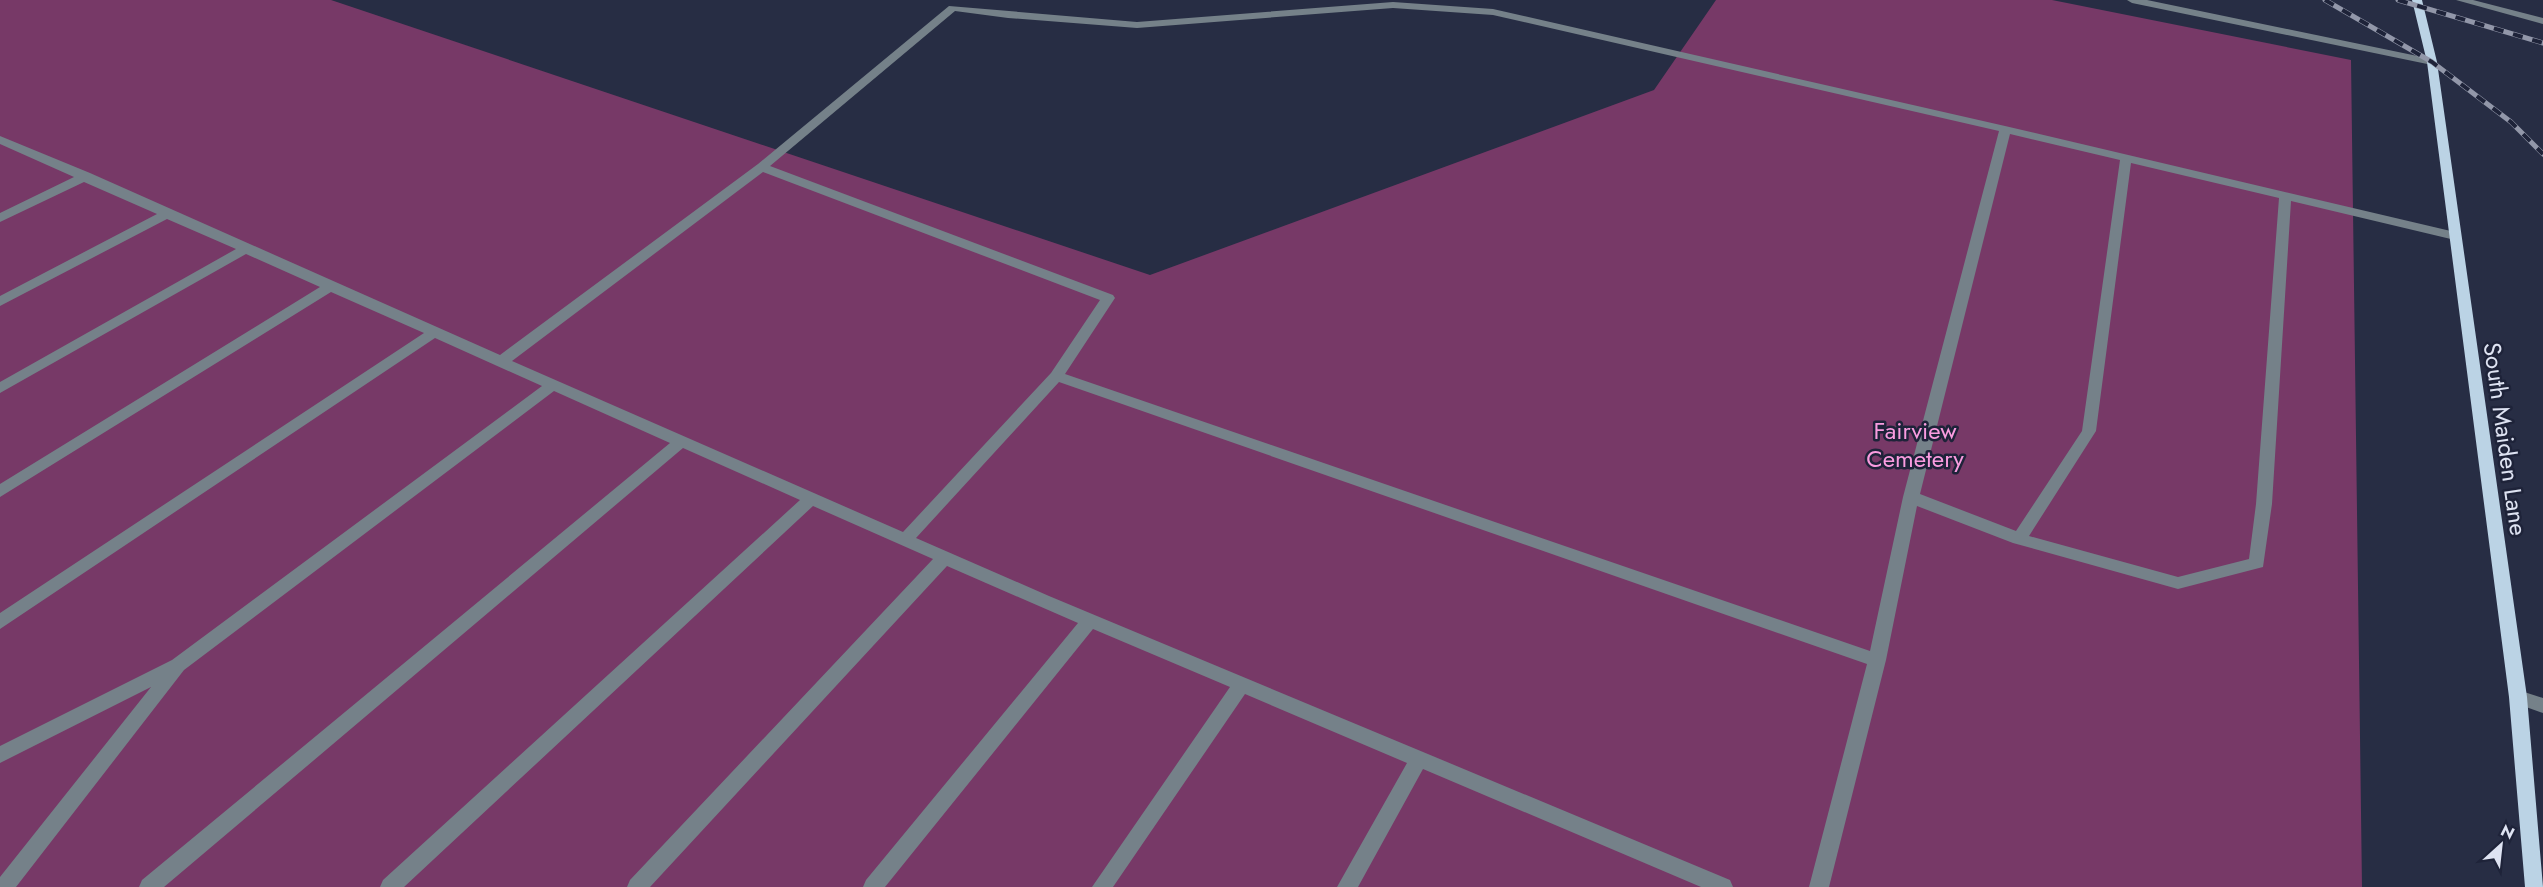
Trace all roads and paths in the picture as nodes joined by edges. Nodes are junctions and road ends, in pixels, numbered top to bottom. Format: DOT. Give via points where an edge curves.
graph roads {
  1 [pos="2132,0"];
  2 [pos="2417,0"];
  3 [pos="2461,0"];
  4 [pos="2543,21"];
  5 [pos="2432,62"];
  6 [pos="2004,129"];
  7 [pos="3,144"];
  8 [pos="2126,158"];
  9 [pos="762,167"];
  10 [pos="86,176"];
  11 [pos="2285,196"];
  12 [pos="169,213"];
  13 [pos="0,218"];
  14 [pos="2455,236"];
  15 [pos="247,248"];
  16 [pos="332,285"];
  17 [pos="0,302"];
  18 [pos="436,332"];
  19 [pos="501,362"];
  20 [pos="1056,376"];
  21 [pos="554,384"];
  22 [pos="0,388"];
  23 [pos="682,441"];
  24 [pos="0,490"];
  25 [pos="1911,496"];
  26 [pos="811,499"];
  27 [pos="2019,539"];
  28 [pos="905,540"];
  29 [pos="945,557"];
  30 [pos="1090,621"];
  31 [pos="0,622"];
  32 [pos="1877,660"];
  33 [pos="178,664"];
  34 [pos="1241,685"];
  35 [pos="2518,697"];
  36 [pos="2543,706"];
  37 [pos="0,755"];
  38 [pos="1419,759"];
  39 [pos="4,887"];
  40 [pos="149,887"];
  41 [pos="390,887"];
  42 [pos="637,887"];
  43 [pos="873,887"];
  44 [pos="1102,887"];
  45 [pos="1347,887"];
  46 [pos="1723,887"];
  47 [pos="1819,887"];
  48 [pos="2535,887"];
  1 -- 5 [label="street"];
  2 -- 5 [label="main road, South Maiden Lane"];
  3 -- 4 [label="street"];
  5 -- 14 [label="main road, South Maiden Lane"];
  6 -- 8 [label="street"];
  6 -- 9 [label="street" via="1493,12 1393,5 1137,25 953,8"];
  6 -- 25 [label="street"];
  7 -- 10 [label="street"];
  8 -- 11 [label="street"];
  8 -- 27 [label="street" via="2089,431"];
  9 -- 19 [label="street"];
  9 -- 20 [label="street" via="1108,298"];
  10 -- 12 [label="street"];
  10 -- 13 [label="street"];
  11 -- 14 [label="street"];
  11 -- 27 [label="street" via="2257,563 2178,583"];
  12 -- 15 [label="street"];
  12 -- 17 [label="street"];
  14 -- 35 [label="main road, South Maiden Lane"];
  15 -- 16 [label="street"];
  15 -- 22 [label="street"];
  16 -- 18 [label="street"];
  16 -- 24 [label="street"];
  18 -- 19 [label="street"];
  18 -- 31 [label="street"];
  19 -- 21 [label="street"];
  20 -- 28 [label="street"];
  20 -- 32 [label="street"];
  21 -- 23 [label="street"];
  21 -- 33 [label="street"];
  23 -- 26 [label="street"];
  23 -- 40 [label="street"];
  25 -- 27 [label="street"];
  25 -- 32 [label="street"];
  26 -- 28 [label="street"];
  26 -- 41 [label="street"];
  28 -- 29 [label="street"];
  29 -- 30 [label="street"];
  29 -- 42 [label="street"];
  30 -- 34 [label="street"];
  30 -- 43 [label="street"];
  32 -- 47 [label="street"];
  33 -- 37 [label="street"];
  33 -- 39 [label="street"];
  34 -- 38 [label="street"];
  34 -- 44 [label="street"];
  35 -- 36 [label="street"];
  35 -- 48 [label="main road, South Maiden Lane"];
  38 -- 45 [label="street"];
  38 -- 46 [label="street"];
}
